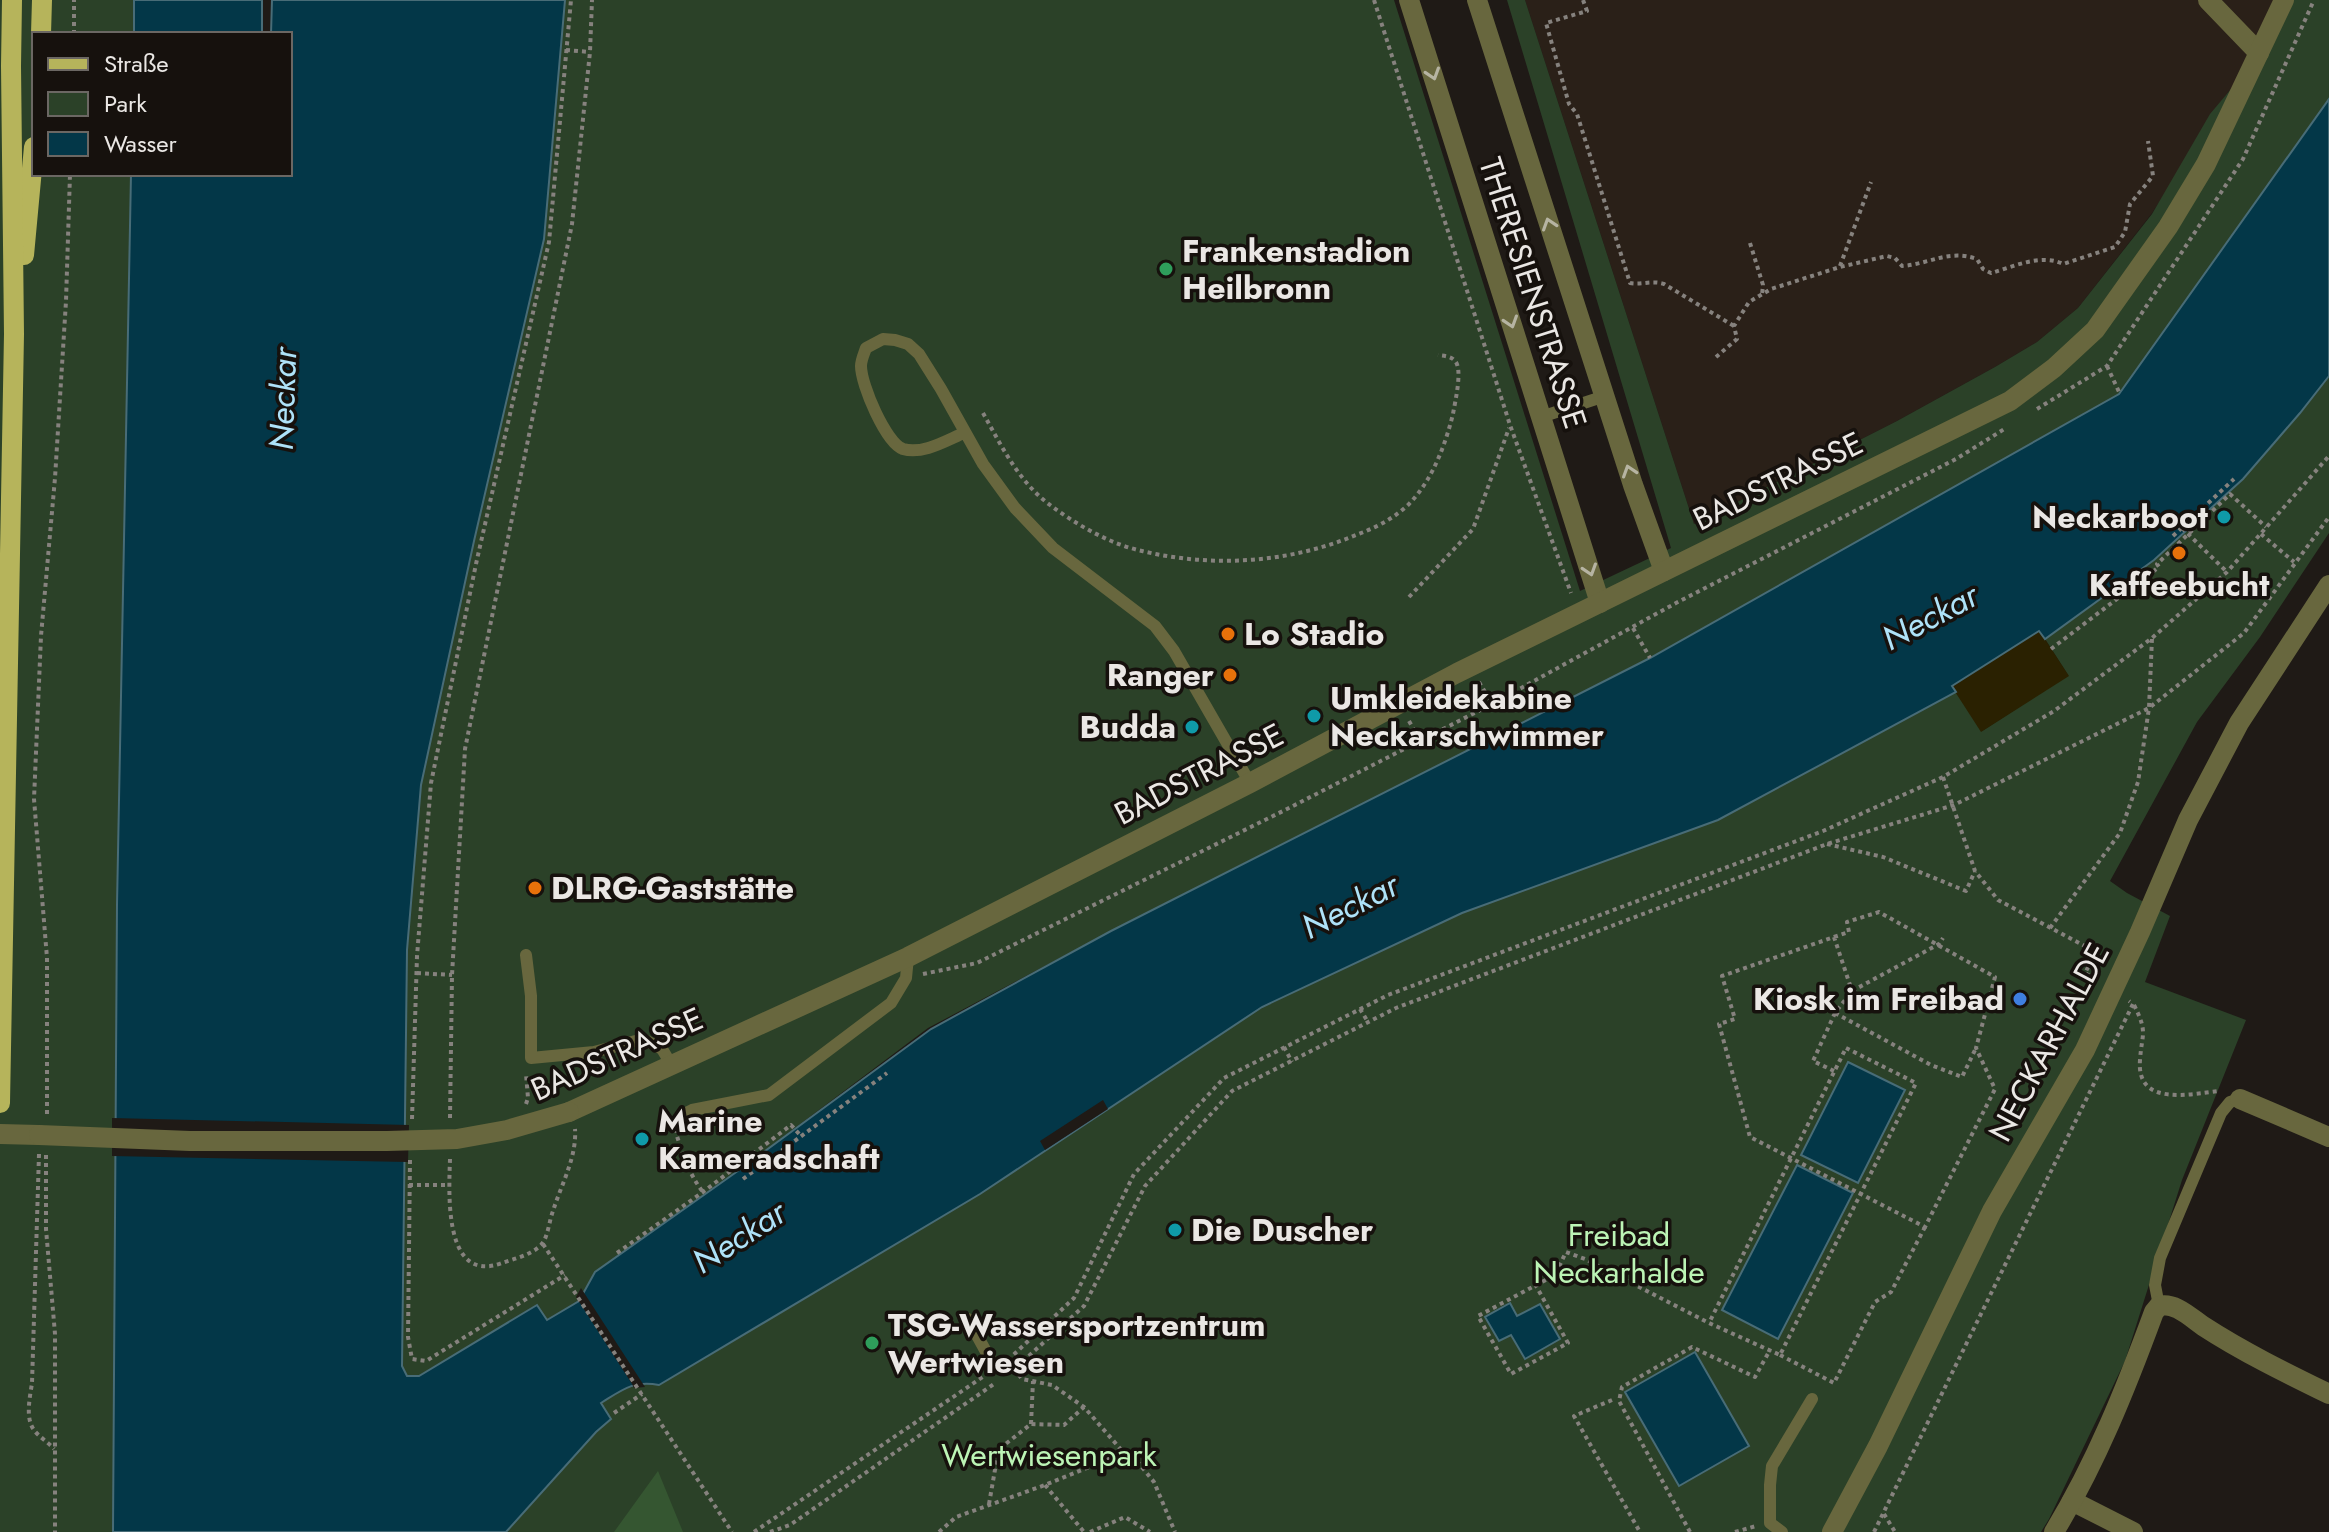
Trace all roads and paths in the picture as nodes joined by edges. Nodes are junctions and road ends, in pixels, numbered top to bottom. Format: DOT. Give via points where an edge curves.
graph roads {
  1 [pos="12,0"];
  2 [pos="42,0"];
  3 [pos="74,0"];
  4 [pos="571,0"];
  5 [pos="592,0"];
  6 [pos="1374,0"];
  7 [pos="1477,0"];
  8 [pos="1583,0"];
  9 [pos="2208,0"];
  10 [pos="2284,0"];
  11 [pos="1414,1"];
  12 [pos="41,32"];
  13 [pos="74,32"];
  14 [pos="566,50"];
  15 [pos="590,52"];
  16 [pos="2259,53"];
  17 [pos="2148,141"];
  18 [pos="32,166"];
  19 [pos="70,176"];
  20 [pos="1871,182"];
  21 [pos="1750,243"];
  22 [pos="1840,267"];
  23 [pos="1762,295"];
  24 [pos="1734,326"];
  25 [pos="14,334"];
  26 [pos="1438,355"];
  27 [pos="1716,357"];
  28 [pos="2107,366"];
  29 [pos="2120,394"];
  30 [pos="1605,396"];
  31 [pos="983,413"];
  32 [pos="1541,417"];
  33 [pos="1510,425"];
  34 [pos="964,433"];
  35 [pos="2329,456"];
  36 [pos="2234,479"];
  37 [pos="2329,517"];
  38 [pos="2266,527"];
  39 [pos="2182,528"];
  40 [pos="2188,534"];
  41 [pos="2261,534"];
  42 [pos="2173,536"];
  43 [pos="2294,562"];
  44 [pos="1664,571"];
  45 [pos="2227,572"];
  46 [pos="2329,585"];
  47 [pos="1409,597"];
  48 [pos="1600,603"];
  49 [pos="1676,603"];
  50 [pos="1579,614"];
  51 [pos="1633,628"];
  52 [pos="2152,638"];
  53 [pos="2051,649"];
  54 [pos="1650,658"];
  55 [pos="2149,708"];
  56 [pos="1250,783"];
  57 [pos="1823,831"];
  58 [pos="1827,844"];
  59 [pos="1975,871"];
  60 [pos="1669,888"];
  61 [pos="1674,902"];
  62 [pos="2050,928"];
  63 [pos="1540,937"];
  64 [pos="1834,937"];
  65 [pos="1943,938"];
  66 [pos="1939,944"];
  67 [pos="1545,950"];
  68 [pos="526,955"];
  69 [pos="908,957"];
  70 [pos="417,973"];
  71 [pos="452,975"];
  72 [pos="906,978"];
  73 [pos="1852,991"];
  74 [pos="2133,1004"];
  75 [pos="1360,1009"];
  76 [pos="1835,1013"];
  77 [pos="1368,1022"];
  78 [pos="1284,1047"];
  79 [pos="1976,1048"];
  80 [pos="1292,1062"];
  81 [pos="671,1064"];
  82 [pos="1834,1071"];
  83 [pos="887,1073"];
  84 [pos="2240,1099"];
  85 [pos="0,1101"];
  86 [pos="680,1116"];
  87 [pos="450,1119"];
  88 [pos="412,1125"];
  89 [pos="47,1128"];
  90 [pos="576,1132"];
  91 [pos="0,1134"];
  92 [pos="801,1136"];
  93 [pos="2329,1137"];
  94 [pos="46,1142"];
  95 [pos="450,1147"];
  96 [pos="39,1155"];
  97 [pos="410,1155"];
  98 [pos="1791,1157"];
  99 [pos="743,1179"];
  100 [pos="409,1185"];
  101 [pos="449,1185"];
  102 [pos="703,1192"];
  103 [pos="1861,1193"];
  104 [pos="1925,1227"];
  105 [pos="543,1244"];
  106 [pos="617,1253"];
  107 [pos="563,1272"];
  108 [pos="1535,1284"];
  109 [pos="2159,1306"];
  110 [pos="968,1319"];
  111 [pos="1709,1323"];
  112 [pos="1770,1350"];
  113 [pos="1780,1355"];
  114 [pos="995,1368"];
  115 [pos="1015,1369"];
  116 [pos="1033,1381"];
  117 [pos="642,1394"];
  118 [pos="2329,1394"];
  119 [pos="1812,1399"];
  120 [pos="1612,1400"];
  121 [pos="1084,1407"];
  122 [pos="614,1413"];
  123 [pos="1031,1424"];
  124 [pos="54,1449"];
  125 [pos="1124,1453"];
  126 [pos="1045,1485"];
  127 [pos="2072,1501"];
  128 [pos="989,1504"];
  129 [pos="1884,1514"];
  130 [pos="55,1532"];
  131 [pos="732,1532"];
  132 [pos="754,1532"];
  133 [pos="770,1532"];
  134 [pos="939,1532"];
  135 [pos="1084,1532"];
  136 [pos="1090,1532"];
  137 [pos="1150,1532"];
  138 [pos="1175,1532"];
  139 [pos="1640,1532"];
  140 [pos="1690,1532"];
  141 [pos="1782,1532"];
  142 [pos="1832,1532"];
  143 [pos="1895,1532"];
  144 [pos="2054,1532"];
  145 [pos="2133,1532"];
  1 -- 25 [label="main road"];
  2 -- 12 [label="main road"];
  3 -- 13 [label="path"];
  4 -- 14 [label="path"];
  5 -- 15 [label="path"];
  6 -- 33 [label="path"];
  30 -- 7 [label="street, THERESIENSTRASSE, one-way"];
  8 -- 24 [label="path" via="1587,11 1546,23 1630,283 1664,284"];
  9 -- 16 [label="street"];
  10 -- 16 [label="street, BADSTRASSE"];
  11 -- 32 [label="street, THERESIENSTRASSE, one-way"];
  14 -- 15 [label="path"];
  14 -- 70 [label="path" via="549,242 431,783"];
  15 -- 71 [label="path" via="572,224 465,749"];
  16 -- 44 [label="street, BADSTRASSE" via="2206,164 2168,227 2095,330 2054,368 2010,401"];
  17 -- 22 [label="path" via="2153,176 2130,204 2125,232 2115,247 2063,264 2042,259 1991,273 1965,255 1902,266 1887,256"];
  18 -- 25 [label="main road"];
  19 -- 89 [label="path" via="34,799 47,958"];
  20 -- 22 [label="path"];
  21 -- 23 [label="path"];
  22 -- 23 [label="path"];
  23 -- 24 [label="path" via="1749,302"];
  24 -- 27 [label="path" via="1737,339"];
  25 -- 85 [label="main road"];
  26 -- 31 [label="path" via="1457,362 1459,369 1446,442 1429,477 1409,504 1385,522 1290,556 1175,556 1103,537 1049,505 1030,487"];
  28 -- 29 [label="path"];
  30 -- 32 [label="lane"];
  44 -- 30 [label="street, THERESIENSTRASSE, one-way"];
  32 -- 48 [label="street, THERESIENSTRASSE, one-way"];
  33 -- 47 [label="path" via="1473,529"];
  33 -- 50 [label="path"];
  34 -- 34 [label="lane" via="908,344 883,339 866,348 863,376 892,442 923,449"];
  34 -- 56 [label="lane" via="1031,526 1155,626"];
  35 -- 38 [label="path"];
  36 -- 39 [label="path"];
  37 -- 43 [label="path"];
  38 -- 40 [label="path" via="2230,494"];
  38 -- 41 [label="path"];
  39 -- 40 [label="path"];
  39 -- 42 [label="path"];
  40 -- 45 [label="path"];
  40 -- 53 [label="path" via="2159,567"];
  41 -- 43 [label="path"];
  41 -- 45 [label="path"];
  43 -- 55 [label="path" via="2244,633"];
  44 -- 48 [label="street, BADSTRASSE"];
  45 -- 52 [label="path"];
  46 -- 142 [label="street, NECKARHALDE" via="2239,723 2188,820 2085,1050 1992,1211"];
  48 -- 50 [label="street, BADSTRASSE"];
  49 -- 51 [label="path"];
  50 -- 56 [label="street, BADSTRASSE"];
  51 -- 54 [label="path"];
  51 -- 72 [label="path" via="977,963"];
  52 -- 55 [label="path"];
  52 -- 57 [label="path" via="2054,711 1943,777"];
  55 -- 58 [label="path" via="1954,805"];
  55 -- 62 [label="path" via="2138,782 2120,833"];
  56 -- 69 [label="street, BADSTRASSE"];
  57 -- 58 [label="path"];
  57 -- 60 [label="path"];
  58 -- 59 [label="path" via="1883,857 1966,891"];
  58 -- 61 [label="path"];
  60 -- 61 [label="path"];
  60 -- 63 [label="path"];
  61 -- 67 [label="path"];
  63 -- 67 [label="path"];
  63 -- 75 [label="path"];
  64 -- 66 [label="path" via="1849,932 1847,922 1879,912"];
  64 -- 73 [label="path"];
  64 -- 98 [label="path" via="1722,976 1735,1019 1719,1024 1750,1137"];
  65 -- 66 [label="path"];
  66 -- 73 [label="path"];
  66 -- 79 [label="path" via="1995,977"];
  67 -- 77 [label="path"];
  68 -- 81 [label="lane" via="531,1058 594,1052 643,1039 662,1049"];
  69 -- 72 [label="lane"];
  69 -- 81 [label="street, BADSTRASSE"];
  70 -- 71 [label="path"];
  70 -- 88 [label="path"];
  71 -- 87 [label="path"];
  72 -- 86 [label="lane" via="891,1003 769,1095"];
  73 -- 76 [label="path"];
  74 -- 84 [label="path" via="2142,1022 2140,1061 2148,1087 2172,1095 2219,1091"];
  75 -- 77 [label="path"];
  75 -- 78 [label="path"];
  76 -- 79 [label="path" via="1962,1077"];
  76 -- 82 [label="path" via="1813,1061"];
  77 -- 80 [label="path"];
  78 -- 80 [label="path"];
  78 -- 115 [label="path" via="1224,1078 1134,1174 1074,1298 1008,1360"];
  79 -- 104 [label="path" via="1995,1089"];
  80 -- 115 [label="path" via="1232,1091 1145,1186 1084,1306"];
  81 -- 91 [label="street, BADSTRASSE, bridge" via="569,1112 507,1130 443,1140 190,1141"];
  82 -- 98 [label="path"];
  82 -- 103 [label="path" via="1846,1048 1916,1083"];
  83 -- 92 [label="path"];
  84 -- 93 [label="street"];
  84 -- 109 [label="lane" via="2221,1113 2160,1258 2155,1285"];
  86 -- 102 [label="path" via="676,1133 683,1157"];
  90 -- 105 [label="path"];
  92 -- 99 [label="path"];
  92 -- 102 [label="path" via="791,1125"];
  94 -- 124 [label="path"];
  95 -- 101 [label="path"];
  96 -- 124 [label="path" via="29,1412 36,1433"];
  97 -- 100 [label="path"];
  98 -- 103 [label="path"];
  98 -- 111 [label="path"];
  100 -- 101 [label="path"];
  100 -- 107 [label="path" via="412,1359 426,1361"];
  101 -- 105 [label="path" via="456,1245 471,1263 492,1267"];
  102 -- 106 [label="path"];
  103 -- 104 [label="path"];
  103 -- 113 [label="path"];
  104 -- 113 [label="path" via="1891,1292 1875,1302 1834,1383"];
  105 -- 107 [label="path"];
  107 -- 117 [label="path"];
  108 -- 108 [label="path" via="1478,1316 1511,1374 1568,1343"];
  108 -- 111 [label="path" via="1555,1275 1566,1252"];
  109 -- 118 [label="street" via="2171,1305"];
  109 -- 127 [label="street" via="2120,1404"];
  110 -- 114 [label="lane"];
  111 -- 112 [label="path"];
  112 -- 113 [label="path"];
  112 -- 140 [label="path" via="1755,1377 1692,1347 1622,1387 1619,1401"];
  114 -- 132 [label="path"];
  115 -- 116 [label="path" via="1022,1379"];
  115 -- 133 [label="path" via="790,1525"];
  116 -- 121 [label="path" via="1052,1385"];
  116 -- 123 [label="path"];
  117 -- 122 [label="path"];
  117 -- 131 [label="path"];
  119 -- 141 [label="lane" via="1772,1466 1770,1523"];
  120 -- 139 [label="path" via="1574,1416"];
  121 -- 123 [label="path" via="1064,1425"];
  121 -- 125 [label="path"];
  123 -- 128 [label="path" via="1003,1446"];
  124 -- 130 [label="path"];
  125 -- 126 [label="path"];
  125 -- 138 [label="path" via="1132,1455 1154,1482"];
  126 -- 128 [label="path"];
  126 -- 135 [label="path"];
  127 -- 144 [label="street"];
  127 -- 145 [label="street"];
  128 -- 134 [label="path" via="956,1517"];
  129 -- 143 [label="path"];
  136 -- 137 [label="path" via="1125,1517"];
}
